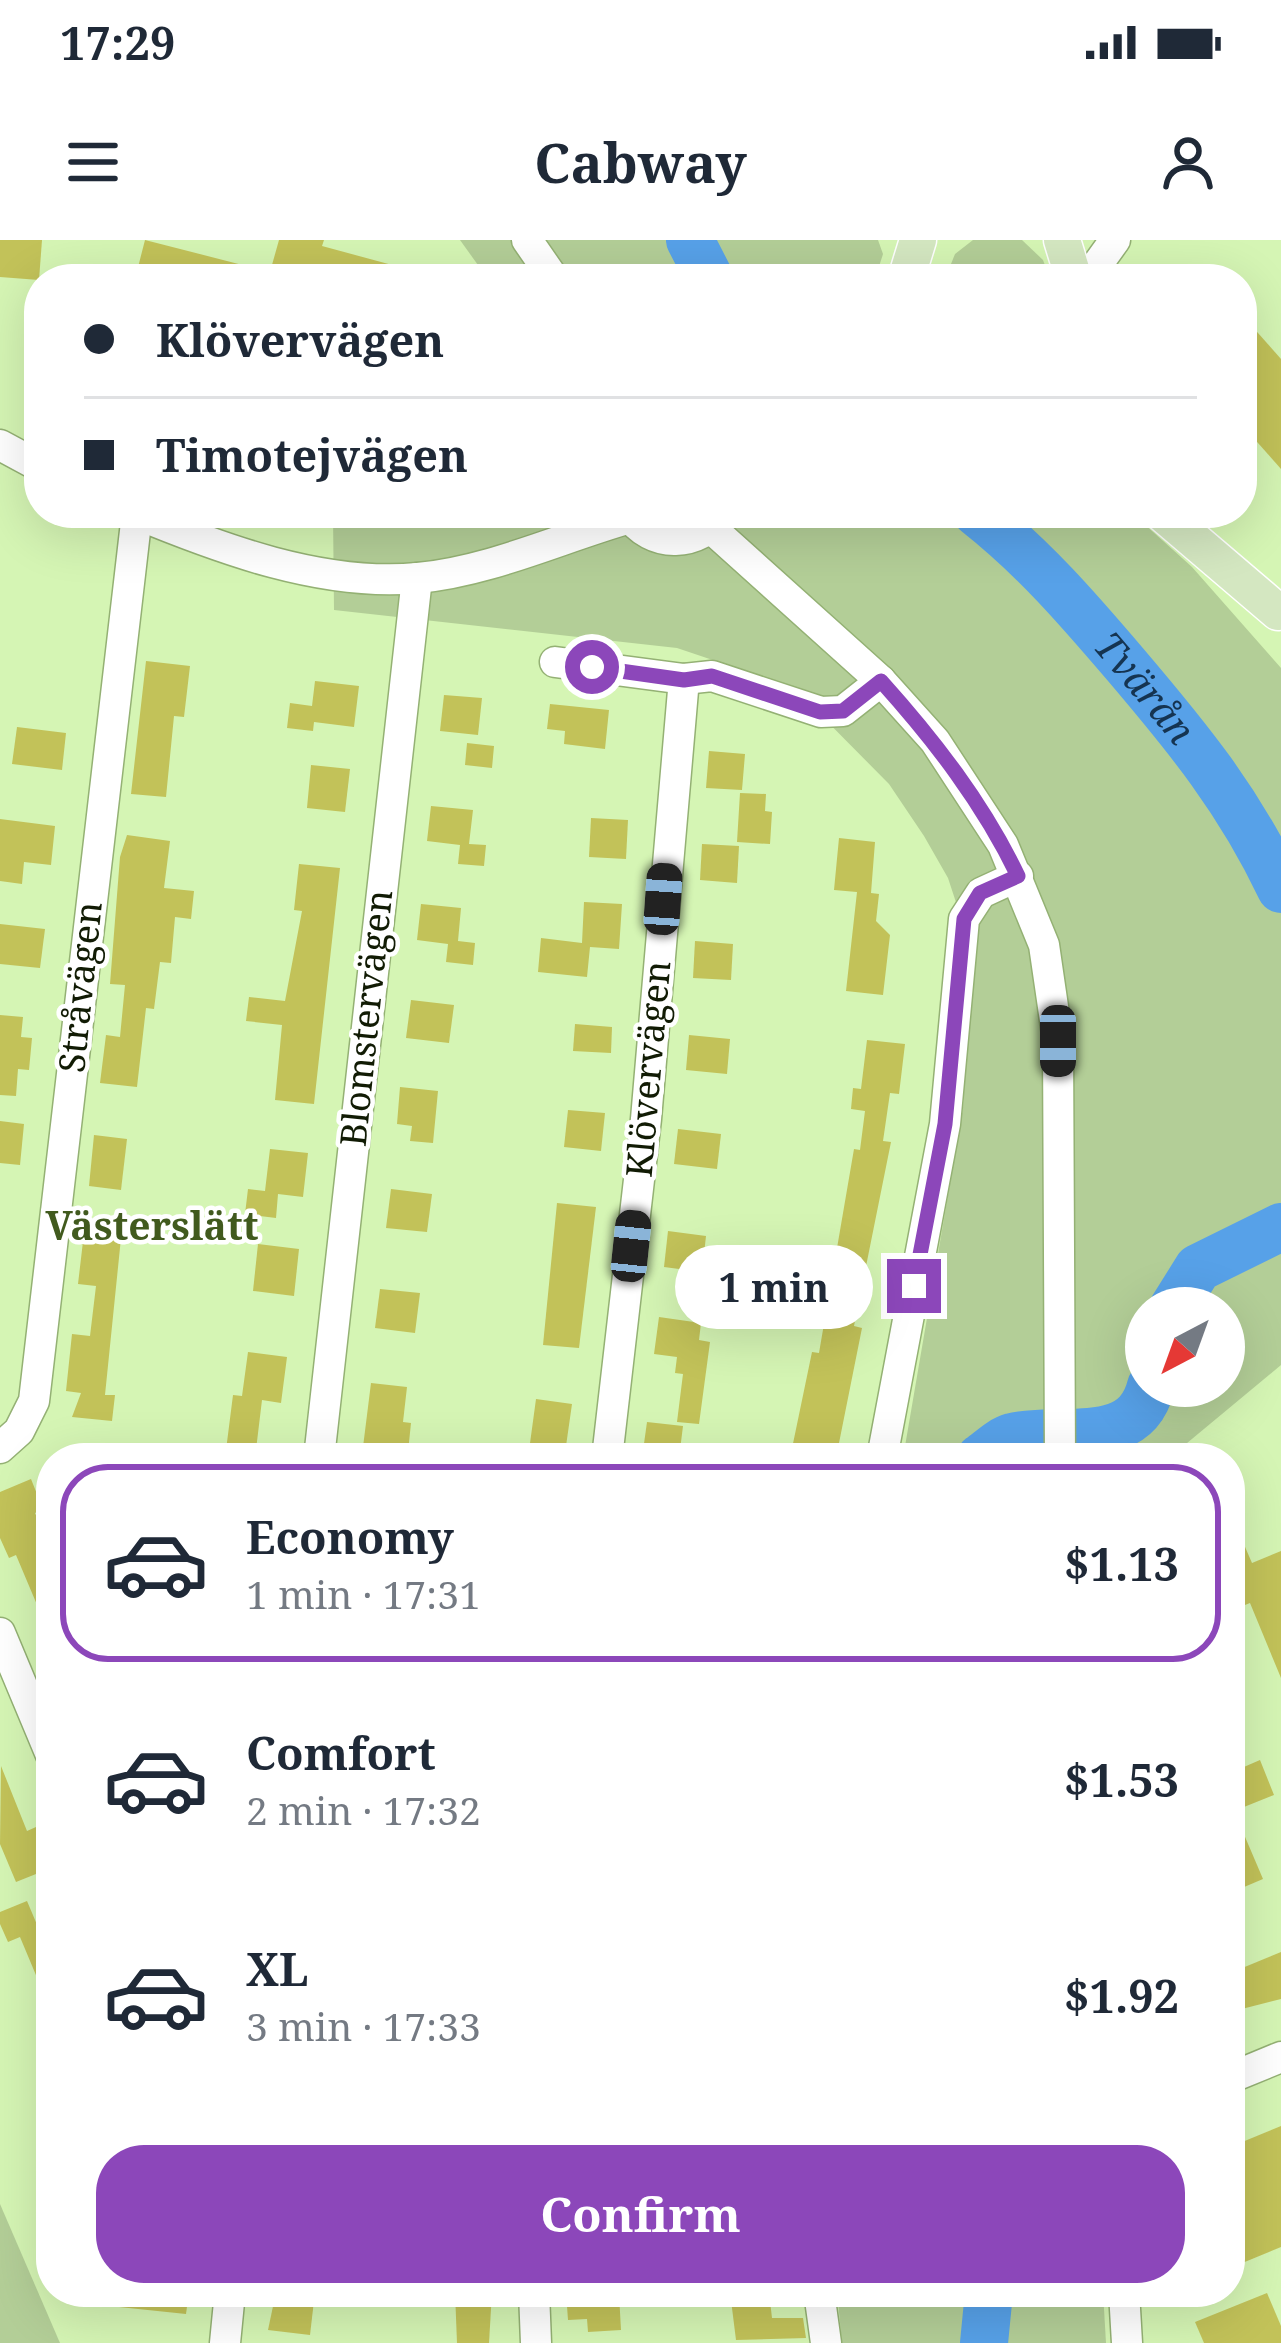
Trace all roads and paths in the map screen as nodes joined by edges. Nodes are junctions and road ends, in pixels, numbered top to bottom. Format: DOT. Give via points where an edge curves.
graph roads {
  1 [pos="134,528"];
  2 [pos="177,528"];
  3 [pos="594,528"];
  4 [pos="640,528"];
  5 [pos="705,528"];
  6 [pos="725,528"];
  7 [pos="1180,528"];
  8 [pos="1210,528"];
  9 [pos="417,578"];
  10 [pos="1280,614"];
  11 [pos="555,662"];
  12 [pos="684,680"];
  13 [pos="881,681"];
  14 [pos="1018,876"];
  15 [pos="321,1443"];
  16 [pos="609,1443"];
  17 [pos="885,1443"];
  18 [pos="1060,1443"];
  19 [pos="0,1448"];
  20 [pos="0,1634"];
  21 [pos="36,1719"];
  22 [pos="1281,2057"];
  23 [pos="1245,2072"];
  24 [pos="229,2307"];
  25 [pos="535,2307"];
  26 [pos="822,2307"];
  27 [pos="1125,2307"];
  28 [pos="225,2343"];
  29 [pos="536,2343"];
  30 [pos="826,2343"];
  31 [pos="1127,2343"];
  1 -- 19 [label="street, Stråvägen" via="34,1401"];
  2 -- 9 [label="street" via="293,568"];
  3 -- 9 [label="street" via="500,561"];
  4 -- 5 [label="street" via="678,542"];
  6 -- 13 [label="street"];
  7 -- 10 [label="main road"];
  8 -- 10 [label="main road"];
  9 -- 15 [label="street, Blomstervägen"];
  11 -- 12 [label="street"];
  12 -- 13 [label="street" via="712,676 820,712 843,711"];
  12 -- 16 [label="street, Klövervägen"];
  13 -- 14 [label="street" via="935,741"];
  14 -- 17 [label="street" via="980,893 964,919 945,1124"];
  14 -- 18 [label="street" via="1044,945 1058,1041"];
  20 -- 21 [label="street"];
  22 -- 23 [label="street"];
  24 -- 28 [label="street"];
  25 -- 29 [label="street"];
  26 -- 30 [label="street"];
  27 -- 31 [label="street"];
}
